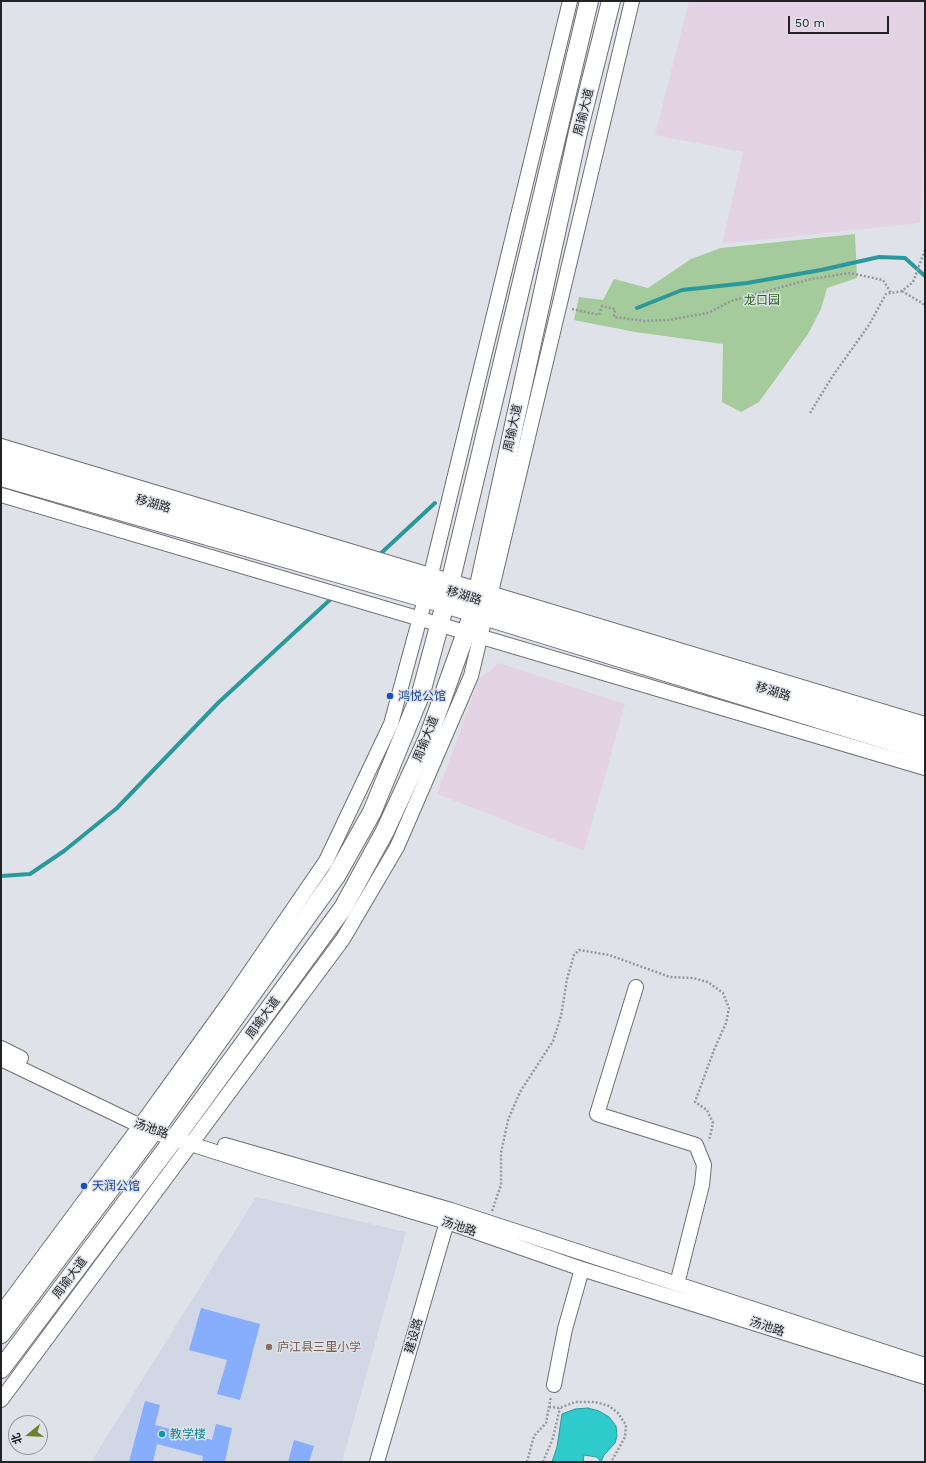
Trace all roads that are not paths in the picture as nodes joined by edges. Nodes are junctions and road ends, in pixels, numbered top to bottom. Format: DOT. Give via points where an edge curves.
graph roads {
  1 [pos="570,1"];
  2 [pos="589,1"];
  3 [pos="611,1"];
  4 [pos="632,1"];
  5 [pos="1,446"];
  6 [pos="1,459"];
  7 [pos="1,478"];
  8 [pos="1,495"];
  9 [pos="366,568"];
  10 [pos="428,586"];
  11 [pos="448,592"];
  12 [pos="482,602"];
  13 [pos="420,618"];
  14 [pos="439,624"];
  15 [pos="473,634"];
  16 [pos="925,724"];
  17 [pos="925,739"];
  18 [pos="925,752"];
  19 [pos="925,768"];
  20 [pos="636,987"];
  21 [pos="1,1048"];
  22 [pos="1,1059"];
  23 [pos="149,1125"];
  24 [pos="186,1137"];
  25 [pos="449,1216"];
  26 [pos="582,1269"];
  27 [pos="677,1284"];
  28 [pos="1,1313"];
  29 [pos="1,1334"];
  30 [pos="925,1365"];
  31 [pos="1,1369"];
  32 [pos="925,1377"];
  33 [pos="554,1385"];
  34 [pos="1,1400"];
  35 [pos="378,1462"];
  1 -- 10 [label="street"];
  2 -- 11 [label="main road, 周瑜大道"];
  3 -- 12 [label="main road, 周瑜大道" via="578,132"];
  4 -- 12 [label="street" via="559,306"];
  5 -- 9 [label="street, 移湖路"];
  6 -- 9 [label="main road, 移湖路"];
  7 -- 9 [label="main road, 移湖路"];
  8 -- 13 [label="street"];
  9 -- 10 [label="main road, 移湖路"];
  9 -- 10 [label="street, 移湖路"];
  10 -- 11 [label="main road, 移湖路"];
  10 -- 11 [label="street, 移湖路"];
  10 -- 13 [label="street"];
  11 -- 12 [label="main road, 移湖路"];
  11 -- 12 [label="street, 移湖路"];
  11 -- 14 [label="main road, 周瑜大道"];
  12 -- 15 [label="main road, 周瑜大道"];
  12 -- 16 [label="street, 移湖路"];
  12 -- 17 [label="main road, 移湖路"];
  12 -- 18 [label="main road, 移湖路"];
  13 -- 14 [label="street"];
  13 -- 23 [label="street" via="391,724 326,861"];
  14 -- 15 [label="street"];
  14 -- 23 [label="main road, 周瑜大道" via="421,693 372,812 336,876"];
  15 -- 19 [label="street"];
  15 -- 24 [label="main road, 周瑜大道" via="385,831 343,908"];
  20 -- 27 [label="street" via="597,1114 696,1145 704,1165 702,1185"];
  21 -- 23 [label="street, 汤池路"];
  22 -- 23 [label="street, 汤池路"];
  23 -- 24 [label="street, 汤池路"];
  23 -- 28 [label="street"];
  23 -- 29 [label="main road, 周瑜大道"];
  24 -- 25 [label="street, 汤池路"];
  24 -- 31 [label="main road, 周瑜大道"];
  24 -- 34 [label="street"];
  25 -- 26 [label="street, 汤池路"];
  25 -- 27 [label="street, 汤池路"];
  25 -- 35 [label="street, 建设路"];
  26 -- 32 [label="street, 汤池路"];
  26 -- 33 [label="street" via="565,1329"];
  27 -- 30 [label="street, 汤池路"];
}
